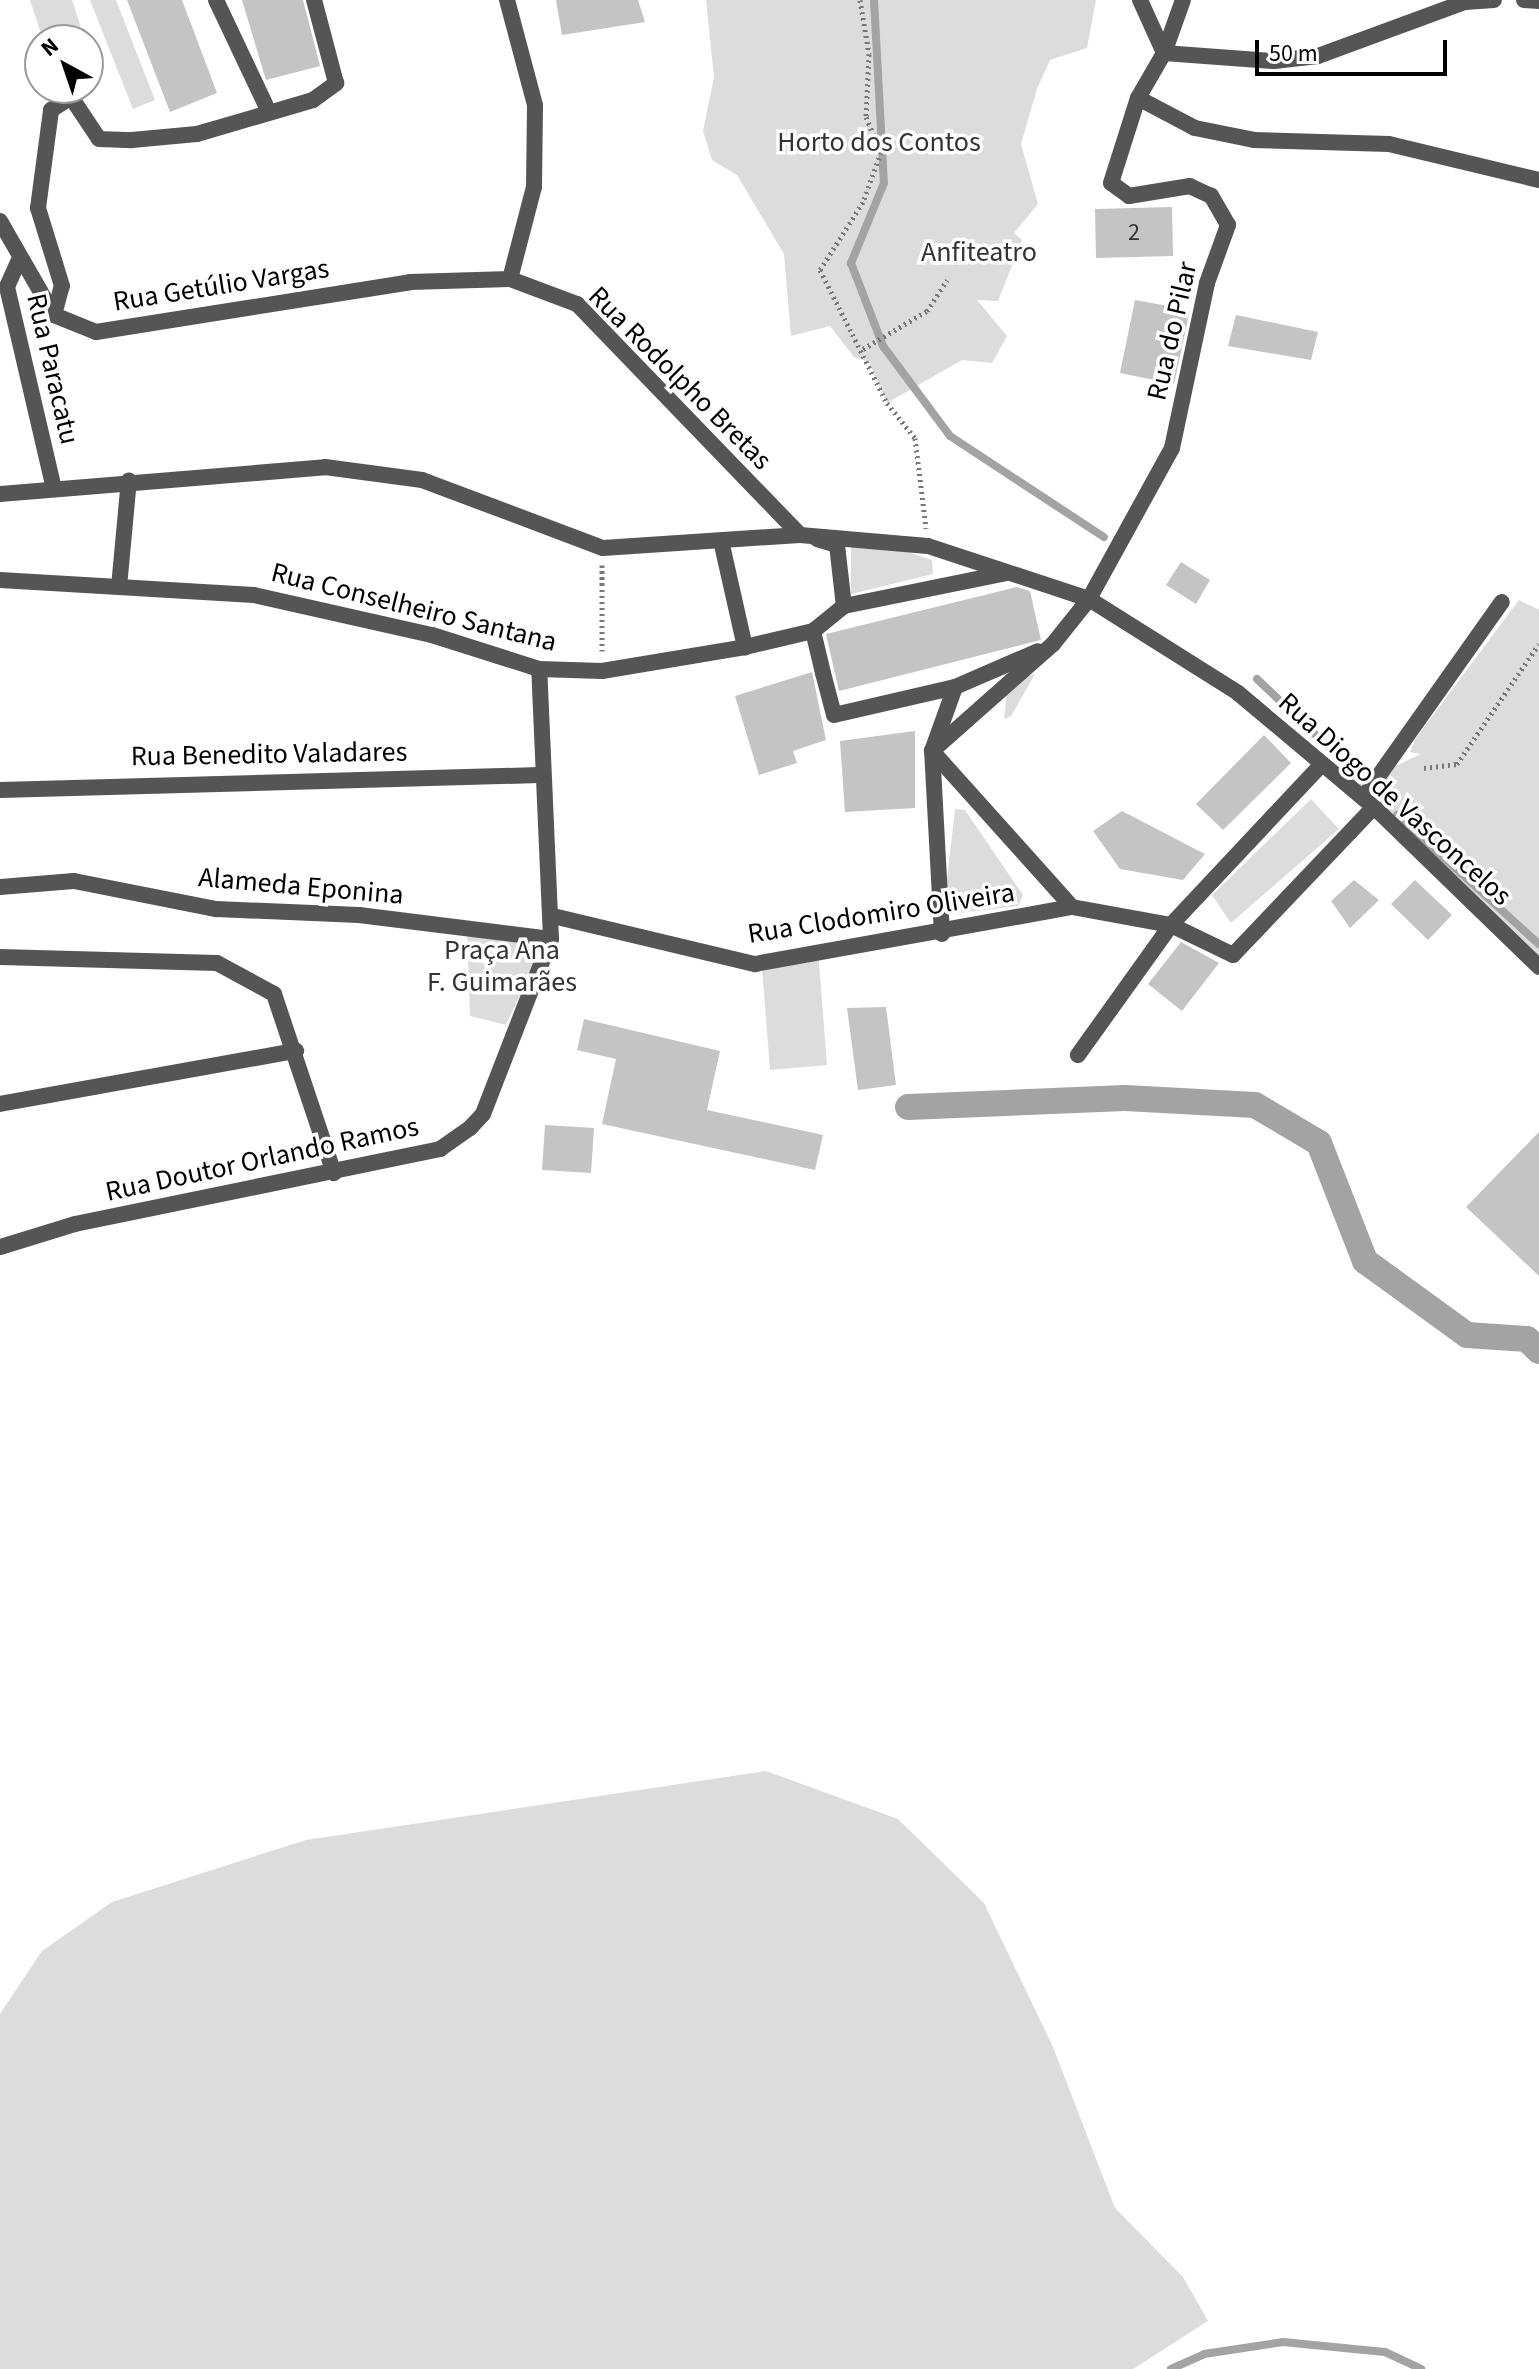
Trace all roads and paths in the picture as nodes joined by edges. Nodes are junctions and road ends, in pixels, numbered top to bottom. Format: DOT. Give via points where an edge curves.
graph roads {
  1 [pos="216,0"];
  2 [pos="314,0"];
  3 [pos="507,0"];
  4 [pos="860,0"];
  5 [pos="1140,0"];
  6 [pos="1183,0"];
  7 [pos="1494,0"];
  8 [pos="1524,0"];
  9 [pos="1539,1"];
  10 [pos="1164,53"];
  11 [pos="1138,98"];
  12 [pos="268,110"];
  13 [pos="1539,180"];
  14 [pos="0,221"];
  15 [pos="18,262"];
  16 [pos="510,279"];
  17 [pos="947,280"];
  18 [pos="54,315"];
  19 [pos="864,348"];
  20 [pos="129,480"];
  21 [pos="54,489"];
  22 [pos="0,494"];
  23 [pos="800,535"];
  24 [pos="722,545"];
  25 [pos="928,546"];
  26 [pos="603,548"];
  27 [pos="1016,576"];
  28 [pos="0,580"];
  29 [pos="119,587"];
  30 [pos="1089,599"];
  31 [pos="1502,602"];
  32 [pos="844,606"];
  33 [pos="813,631"];
  34 [pos="1053,644"];
  35 [pos="1539,644"];
  36 [pos="745,647"];
  37 [pos="539,669"];
  38 [pos="602,671"];
  39 [pos="955,687"];
  40 [pos="932,751"];
  41 [pos="1322,764"];
  42 [pos="1424,768"];
  43 [pos="539,775"];
  44 [pos="0,790"];
  45 [pos="1368,802"];
  46 [pos="0,887"];
  47 [pos="1072,907"];
  48 [pos="553,916"];
  49 [pos="1171,925"];
  50 [pos="942,934"];
  51 [pos="551,939"];
  52 [pos="0,957"];
  53 [pos="1539,967"];
  54 [pos="296,1051"];
  55 [pos="1078,1055"];
  56 [pos="0,1104"];
  57 [pos="334,1173"];
  58 [pos="0,1247"];
  1 -- 12 [label="street"];
  2 -- 12 [label="street" via="336,83 313,100"];
  3 -- 16 [label="street" via="535,105 534,187"];
  4 -- 19 [label="path" via="869,54 866,117 881,152 820,270"];
  5 -- 10 [label="street"];
  6 -- 10 [label="street"];
  7 -- 10 [label="street" via="1465,2 1318,56 1274,61"];
  8 -- 9 [label="street"];
  10 -- 11 [label="street"];
  11 -- 13 [label="street" via="1195,128 1254,140 1389,144"];
  11 -- 30 [label="street, Rua do Pilar" via="1115,153 1111,183 1129,196 1190,186 1211,196 1228,225 1207,283 1172,448"];
  12 -- 18 [label="street" via="197,134 112,140 99,139 71,97 61,99 44,133 38,208 62,286"];
  14 -- 15 [label="street"];
  15 -- 18 [label="street"];
  15 -- 21 [label="street, Rua Paracatu" via="7,287"];
  16 -- 18 [label="street, Rua Getúlio Vargas" via="410,282 96,332"];
  16 -- 23 [label="street, Rua Rodolpho Bretas" via="577,304"];
  17 -- 19 [label="path" via="927,311"];
  19 -- 25 [label="path" via="887,403 915,438"];
  20 -- 21 [label="street"];
  20 -- 26 [label="street" via="325,467 422,480"];
  20 -- 29 [label="street"];
  21 -- 22 [label="street"];
  23 -- 24 [label="street"];
  23 -- 25 [label="street, Rua Diogo de Vasconcelos"];
  23 -- 32 [label="street" via="837,545"];
  24 -- 26 [label="street"];
  24 -- 36 [label="street"];
  25 -- 27 [label="street, Rua Diogo de Vasconcelos"];
  26 -- 38 [label="path"];
  27 -- 30 [label="street, Rua Diogo de Vasconcelos"];
  27 -- 32 [label="street" via="997,571"];
  28 -- 29 [label="street, Rua Conselheiro Santana"];
  29 -- 37 [label="street, Rua Conselheiro Santana" via="254,595 432,635"];
  30 -- 34 [label="street"];
  30 -- 41 [label="street, Rua Diogo de Vasconcelos" via="1238,693"];
  31 -- 45 [label="street"];
  32 -- 33 [label="street"];
  33 -- 36 [label="street, Rua Conselheiro Santana"];
  33 -- 39 [label="street" via="834,715"];
  34 -- 39 [label="street"];
  34 -- 40 [label="street"];
  35 -- 42 [label="path" via="1457,764"];
  36 -- 38 [label="street, Rua Conselheiro Santana"];
  37 -- 38 [label="street, Rua Conselheiro Santana"];
  37 -- 43 [label="street, Rua Doutor Orlando Ramos"];
  39 -- 40 [label="street"];
  40 -- 47 [label="street"];
  40 -- 50 [label="street"];
  41 -- 45 [label="street, Rua Diogo de Vasconcelos"];
  41 -- 49 [label="street"];
  43 -- 44 [label="street, Rua Benedito Valadares"];
  43 -- 48 [label="street, Rua Doutor Orlando Ramos"];
  45 -- 49 [label="street, Rua Clodomiro Oliveira" via="1233,955"];
  45 -- 53 [label="street, Rua Diogo de Vasconcelos"];
  46 -- 51 [label="street, Alameda Eponina" via="74,881 216,909 359,915"];
  47 -- 49 [label="street, Rua Clodomiro Oliveira"];
  47 -- 50 [label="street, Rua Clodomiro Oliveira"];
  48 -- 50 [label="street, Rua Clodomiro Oliveira" via="755,964"];
  48 -- 51 [label="street, Rua Doutor Orlando Ramos"];
  49 -- 55 [label="street"];
  51 -- 57 [label="street, Rua Doutor Orlando Ramos" via="483,1114 440,1149"];
  52 -- 54 [label="street" via="217,963 274,994"];
  54 -- 56 [label="street"];
  54 -- 57 [label="street"];
  57 -- 58 [label="street, Rua Doutor Orlando Ramos" via="75,1224"];
}
